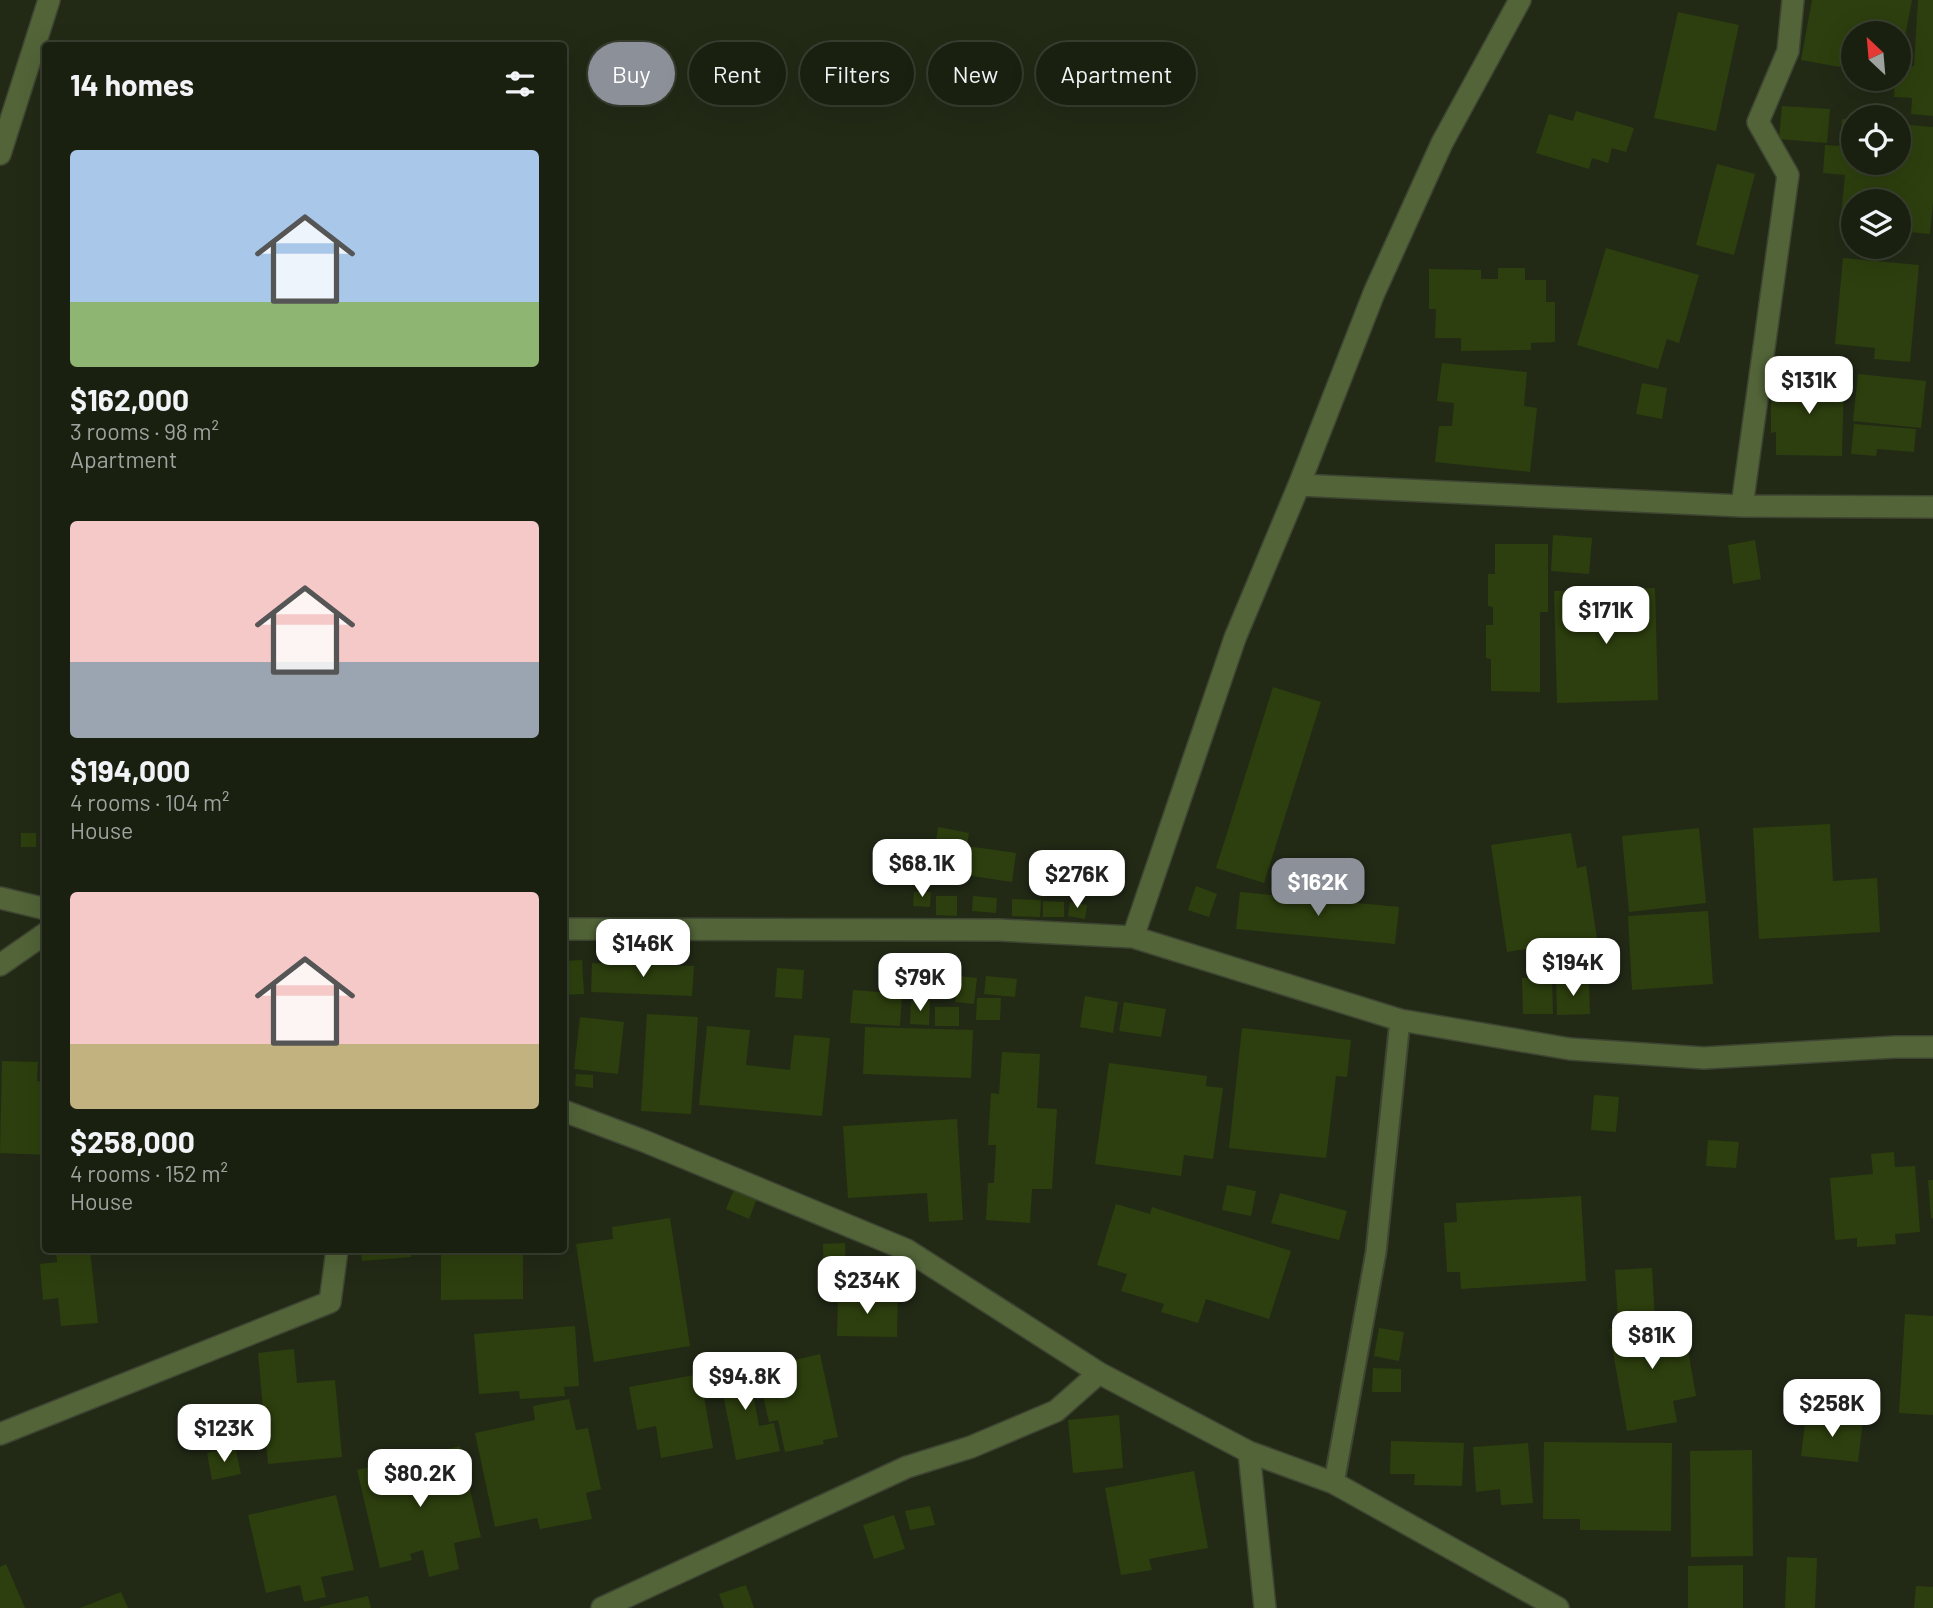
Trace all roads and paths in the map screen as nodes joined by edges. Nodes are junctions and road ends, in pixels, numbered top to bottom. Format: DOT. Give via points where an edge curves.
graph roads {
  1 [pos="49,0"];
  2 [pos="1520,0"];
  3 [pos="1794,0"];
  4 [pos="0,154"];
  5 [pos="1299,485"];
  6 [pos="1742,506"];
  7 [pos="1933,507"];
  8 [pos="0,898"];
  9 [pos="42,908"];
  10 [pos="567,929"];
  11 [pos="42,936"];
  12 [pos="1133,937"];
  13 [pos="0,965"];
  14 [pos="1401,1020"];
  15 [pos="1933,1047"];
  16 [pos="567,1112"];
  17 [pos="337,1253"];
  18 [pos="1099,1373"];
  19 [pos="0,1434"];
  20 [pos="1249,1452"];
  21 [pos="1334,1483"];
  22 [pos="602,1608"];
  23 [pos="1265,1608"];
  24 [pos="1558,1608"];
  1 -- 4 [label="street"];
  2 -- 5 [label="street" via="1442,143 1374,293"];
  3 -- 6 [label="street" via="1788,51 1758,122 1788,175"];
  5 -- 6 [label="street"];
  5 -- 12 [label="street" via="1235,638"];
  6 -- 7 [label="street"];
  8 -- 9 [label="street"];
  10 -- 12 [label="street" via="999,930"];
  11 -- 13 [label="street"];
  12 -- 14 [label="street"];
  14 -- 15 [label="street" via="1570,1049 1704,1059"];
  14 -- 21 [label="lane" via="1376,1252"];
  16 -- 18 [label="street" via="907,1250"];
  17 -- 19 [label="street" via="330,1302"];
  18 -- 20 [label="street"];
  18 -- 22 [label="street" via="1056,1411 971,1447 907,1467"];
  20 -- 21 [label="street"];
  20 -- 23 [label="street"];
  21 -- 24 [label="street"];
}
